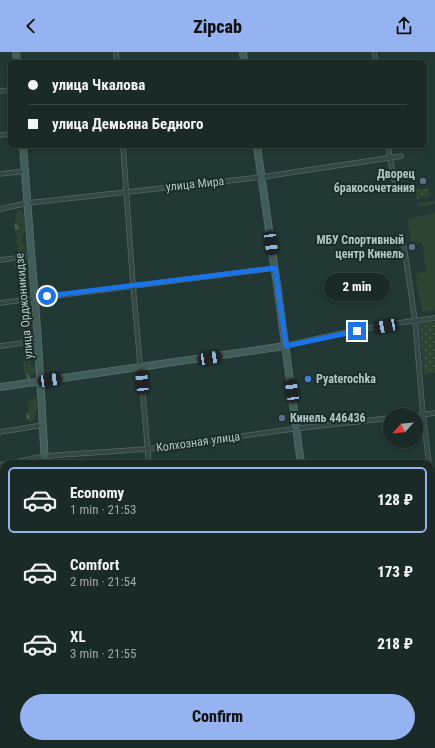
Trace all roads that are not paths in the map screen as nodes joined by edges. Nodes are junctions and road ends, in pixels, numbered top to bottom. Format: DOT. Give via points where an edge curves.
graph roads {
  1 [pos="23,148"];
  2 [pos="123,148"];
  3 [pos="257,148"];
  4 [pos="388,148"];
  5 [pos="401,156"];
  6 [pos="390,157"];
  7 [pos="25,171"];
  8 [pos="0,174"];
  9 [pos="262,177"];
  10 [pos="394,180"];
  11 [pos="126,191"];
  12 [pos="28,203"];
  13 [pos="0,209"];
  14 [pos="404,247"];
  15 [pos="31,256"];
  16 [pos="0,260"];
  17 [pos="275,268"];
  18 [pos="133,285"];
  19 [pos="34,298"];
  20 [pos="0,303"];
  21 [pos="435,318"];
  22 [pos="415,320"];
  23 [pos="38,341"];
  24 [pos="0,346"];
  25 [pos="286,346"];
  26 [pos="141,368"];
  27 [pos="41,381"];
  28 [pos="0,387"];
  29 [pos="422,408"];
  30 [pos="435,413"];
  31 [pos="423,415"];
  32 [pos="383,419"];
  33 [pos="43,425"];
  34 [pos="297,429"];
  35 [pos="0,432"];
  36 [pos="147,449"];
  37 [pos="45,456"];
  38 [pos="25,460"];
  39 [pos="45,460"];
  40 [pos="148,460"];
  41 [pos="301,460"];
  42 [pos="429,460"];
  1 -- 7 [label="main road, улица Орджоникидзе"];
  2 -- 11 [label="street"];
  3 -- 9 [label="main road"];
  4 -- 6 [label="street"];
  5 -- 6 [label="street, улица Мира"];
  6 -- 9 [label="street, улица Мира"];
  6 -- 10 [label="street"];
  7 -- 8 [label="street"];
  7 -- 12 [label="main road, улица Орджоникидзе"];
  9 -- 11 [label="street, улица Мира"];
  9 -- 17 [label="main road"];
  11 -- 12 [label="street, улица Мира"];
  11 -- 18 [label="street"];
  12 -- 13 [label="street, улица Мира"];
  12 -- 15 [label="main road, улица Орджоникидзе"];
  14 -- 22 [label="street"];
  15 -- 16 [label="street"];
  15 -- 19 [label="main road, улица Орджоникидзе"];
  17 -- 18 [label="street"];
  17 -- 25 [label="main road"];
  18 -- 19 [label="street"];
  18 -- 26 [label="street"];
  19 -- 20 [label="street"];
  19 -- 23 [label="main road, улица Орджоникидзе"];
  21 -- 22 [label="street"];
  22 -- 25 [label="street"];
  22 -- 29 [label="street"];
  23 -- 24 [label="street"];
  23 -- 27 [label="main road, улица Орджоникидзе"];
  25 -- 26 [label="main road"];
  25 -- 34 [label="main road"];
  26 -- 27 [label="main road"];
  26 -- 36 [label="street"];
  27 -- 28 [label="main road"];
  27 -- 33 [label="main road, улица Орджоникидзе"];
  30 -- 31 [label="street"];
  31 -- 42 [label="street"];
  32 -- 34 [label="street, Колхозная улица"];
  33 -- 35 [label="street"];
  33 -- 37 [label="main road, улица Орджоникидзе"];
  34 -- 36 [label="street, Колхозная улица"];
  34 -- 41 [label="main road"];
  36 -- 37 [label="street, Колхозная улица"];
  36 -- 40 [label="street"];
  37 -- 38 [label="street, Колхозная улица"];
  37 -- 39 [label="main road, улица Орджоникидзе"];
}
